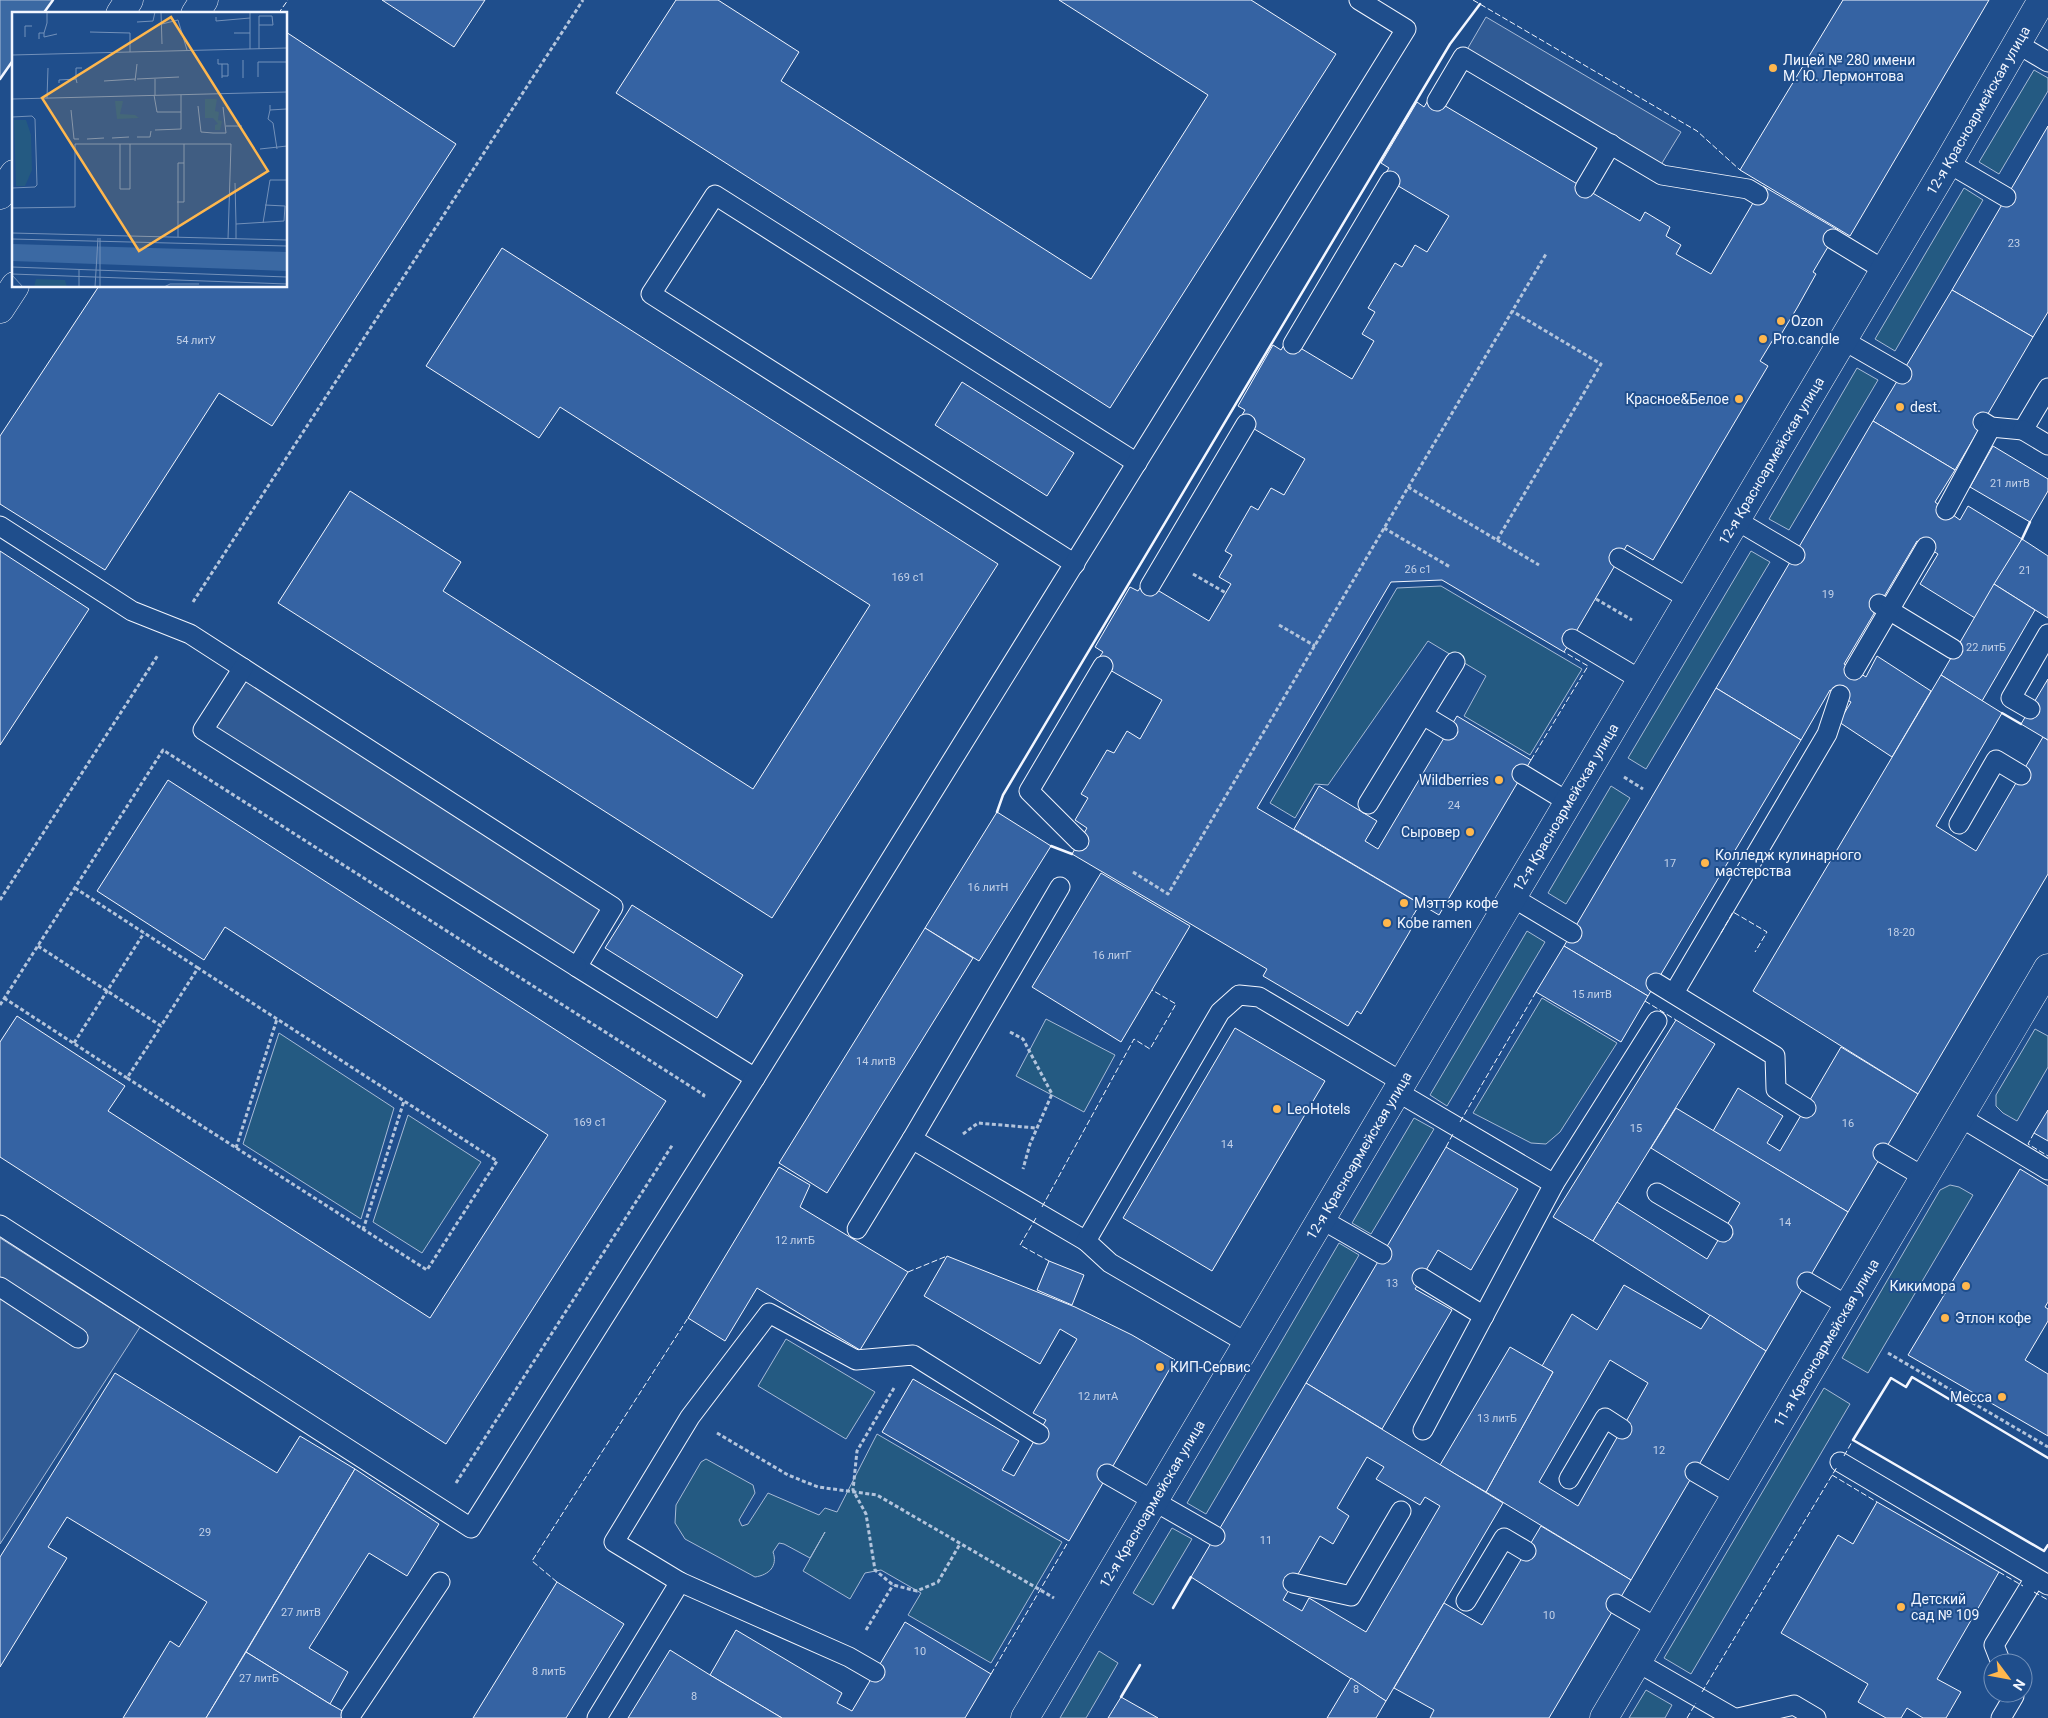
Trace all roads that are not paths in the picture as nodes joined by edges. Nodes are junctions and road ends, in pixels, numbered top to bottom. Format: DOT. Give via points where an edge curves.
graph roads {
  1 [pos="129,0"];
  2 [pos="204,0"];
  3 [pos="1359,0"];
  4 [pos="2042,0"];
  5 [pos="121,12"];
  6 [pos="196,12"];
  7 [pos="2016,43"];
  8 [pos="2048,62"];
  9 [pos="1437,101"];
  10 [pos="1611,144"];
  11 [pos="1948,163"];
  12 [pos="12,177"];
  13 [pos="1390,181"];
  14 [pos="1585,188"];
  15 [pos="0,195"];
  16 [pos="1758,195"];
  17 [pos="2006,197"];
  18 [pos="1832,239"];
  19 [pos="1884,270"];
  20 [pos="14,288"];
  21 [pos="0,309"];
  22 [pos="1843,340"];
  23 [pos="1293,344"];
  24 [pos="1902,374"];
  25 [pos="2048,388"];
  26 [pos="1246,424"];
  27 [pos="2023,430"];
  28 [pos="2048,445"];
  29 [pos="1136,463"];
  30 [pos="1946,510"];
  31 [pos="1736,520"];
  32 [pos="0,526"];
  33 [pos="1926,547"];
  34 [pos="1795,555"];
  35 [pos="1620,558"];
  36 [pos="1074,564"];
  37 [pos="1150,586"];
  38 [pos="1689,599"];
  39 [pos="1884,607"];
  40 [pos="2048,634"];
  41 [pos="1572,639"];
  42 [pos="1953,649"];
  43 [pos="1455,662"];
  44 [pos="1103,666"];
  45 [pos="243,668"];
  46 [pos="1854,670"];
  47 [pos="1641,680"];
  48 [pos="1840,695"];
  49 [pos="2030,709"];
  50 [pos="1422,715"];
  51 [pos="1448,730"];
  52 [pos="1522,774"];
  53 [pos="2021,775"];
  54 [pos="1568,802"];
  55 [pos="1368,804"];
  56 [pos="1959,824"];
  57 [pos="1079,841"];
  58 [pos="1060,887"];
  59 [pos="1512,898"];
  60 [pos="1572,933"];
  61 [pos="577,967"];
  62 [pos="2048,968"];
  63 [pos="1656,983"];
  64 [pos="1674,993"];
  65 [pos="1657,1021"];
  66 [pos="755,1078"];
  67 [pos="1399,1086"];
  68 [pos="1806,1108"];
  69 [pos="1960,1117"];
  70 [pos="912,1139"];
  71 [pos="1883,1153"];
  72 [pos="2048,1170"];
  73 [pos="1924,1177"];
  74 [pos="1554,1184"];
  75 [pos="1657,1193"];
  76 [pos="1322,1219"];
  77 [pos="0,1225"];
  78 [pos="857,1229"];
  79 [pos="1723,1232"];
  80 [pos="1086,1241"];
  81 [pos="1382,1254"];
  82 [pos="1422,1278"];
  83 [pos="1807,1282"];
  84 [pos="0,1287"];
  85 [pos="1848,1306"];
  86 [pos="1484,1316"];
  87 [pos="78,1338"];
  88 [pos="1247,1343"];
  89 [pos="1622,1429"];
  90 [pos="1422,1430"];
  91 [pos="1039,1434"];
  92 [pos="1840,1462"];
  93 [pos="1695,1472"];
  94 [pos="1107,1474"];
  95 [pos="1569,1479"];
  96 [pos="1736,1496"];
  97 [pos="1154,1500"];
  98 [pos="1401,1511"];
  99 [pos="1215,1536"];
  100 [pos="1526,1551"];
  101 [pos="2041,1581"];
  102 [pos="440,1582"];
  103 [pos="680,1582"];
  104 [pos="1293,1582"];
  105 [pos="1466,1601"];
  106 [pos="1616,1604"];
  107 [pos="1657,1628"];
  108 [pos="1997,1653"];
  109 [pos="1637,1662"];
  110 [pos="876,1672"];
  111 [pos="2010,1703"];
  112 [pos="351,1716"];
  113 [pos="598,1718"];
  114 [pos="1025,1718"];
  115 [pos="1604,1718"];
  116 [pos="1736,1718"];
  117 [pos="1816,1718"];
  118 [pos="2001,1718"];
  1 -- 5 [label="street"];
  2 -- 6 [label="street"];
  3 -- 29 [label="lane" via="1406,30"];
  4 -- 7 [label="street, 12-я Красноармейская улица"];
  7 -- 8 [label="lane"];
  7 -- 11 [label="street, 12-я Красноармейская улица"];
  9 -- 10 [label="lane" via="1463,57"];
  10 -- 14 [label="lane"];
  10 -- 16 [label="lane" via="1662,174 1748,189"];
  11 -- 17 [label="lane"];
  11 -- 19 [label="street, 12-я Красноармейская улица"];
  12 -- 15 [label="street"];
  13 -- 23 [label="lane"];
  18 -- 19 [label="lane"];
  19 -- 22 [label="street, 12-я Красноармейская улица"];
  20 -- 21 [label="street"];
  22 -- 24 [label="lane"];
  22 -- 31 [label="street, 12-я Красноармейская улица"];
  25 -- 27 [label="lane"];
  26 -- 37 [label="lane"];
  27 -- 28 [label="lane"];
  27 -- 30 [label="lane" via="1987,424"];
  29 -- 36 [label="lane"];
  29 -- 36 [label="lane" via="715,195 651,294"];
  31 -- 34 [label="lane"];
  31 -- 38 [label="street, 12-я Красноармейская улица"];
  32 -- 45 [label="lane" via="132,611 190,634"];
  33 -- 39 [label="lane"];
  35 -- 38 [label="lane"];
  36 -- 66 [label="lane"];
  38 -- 47 [label="street, 12-я Красноармейская улица"];
  39 -- 42 [label="lane"];
  39 -- 46 [label="lane"];
  40 -- 49 [label="lane" via="2011,698"];
  41 -- 47 [label="lane"];
  43 -- 50 [label="lane"];
  44 -- 57 [label="lane" via="1029,791"];
  45 -- 61 [label="lane" via="613,907"];
  45 -- 61 [label="lane" via="204,730"];
  47 -- 54 [label="street, 12-я Красноармейская улица"];
  48 -- 64 [label="lane" via="1826,734"];
  50 -- 51 [label="lane"];
  50 -- 55 [label="lane"];
  52 -- 54 [label="lane"];
  53 -- 56 [label="lane" via="1996,760"];
  54 -- 59 [label="street, 12-я Красноармейская улица"];
  58 -- 70 [label="lane"];
  59 -- 60 [label="lane"];
  59 -- 67 [label="street, 12-я Красноармейская улица"];
  61 -- 66 [label="lane"];
  62 -- 69 [label="street, 11-я Красноармейская улица"];
  63 -- 64 [label="lane"];
  64 -- 68 [label="lane" via="1776,1056 1776,1089"];
  65 -- 74 [label="lane"];
  66 -- 77 [label="lane" via="471,1528"];
  67 -- 74 [label="lane"];
  67 -- 76 [label="street, 12-я Красноармейская улица"];
  67 -- 80 [label="lane" via="1259,997 1239,995 1220,1012"];
  69 -- 72 [label="lane"];
  69 -- 73 [label="street, 11-я Красноармейская улица"];
  70 -- 78 [label="lane"];
  70 -- 80 [label="lane"];
  71 -- 73 [label="lane"];
  73 -- 85 [label="street, 11-я Красноармейская улица"];
  74 -- 86 [label="lane"];
  75 -- 79 [label="lane"];
  76 -- 81 [label="lane"];
  76 -- 88 [label="street, 12-я Красноармейская улица"];
  80 -- 88 [label="lane" via="1110,1262"];
  82 -- 86 [label="lane"];
  83 -- 85 [label="lane"];
  84 -- 87 [label="lane"];
  85 -- 96 [label="street, 11-я Красноармейская улица"];
  86 -- 90 [label="lane"];
  88 -- 97 [label="street, 12-я Красноармейская улица"];
  89 -- 95 [label="lane" via="1604,1418"];
  91 -- 103 [label="lane" via="913,1355 856,1360 769,1313 690,1417 614,1542"];
  92 -- 101 [label="lane"];
  93 -- 96 [label="lane"];
  94 -- 97 [label="lane"];
  96 -- 107 [label="street, 11-я Красноармейская улица"];
  97 -- 99 [label="lane"];
  97 -- 114 [label="street, 12-я Красноармейская улица"];
  98 -- 104 [label="lane" via="1351,1596"];
  100 -- 105 [label="lane" via="1504,1538"];
  101 -- 108 [label="lane" via="1994,1646"];
  102 -- 112 [label="lane"];
  103 -- 110 [label="lane"];
  103 -- 113 [label="lane"];
  106 -- 107 [label="lane"];
  107 -- 109 [label="street, 11-я Красноармейская улица"];
  109 -- 115 [label="street, 11-я Красноармейская улица"];
  109 -- 116 [label="lane"];
  111 -- 118 [label="lane"];
  116 -- 117 [label="lane" via="1794,1705"];
}
